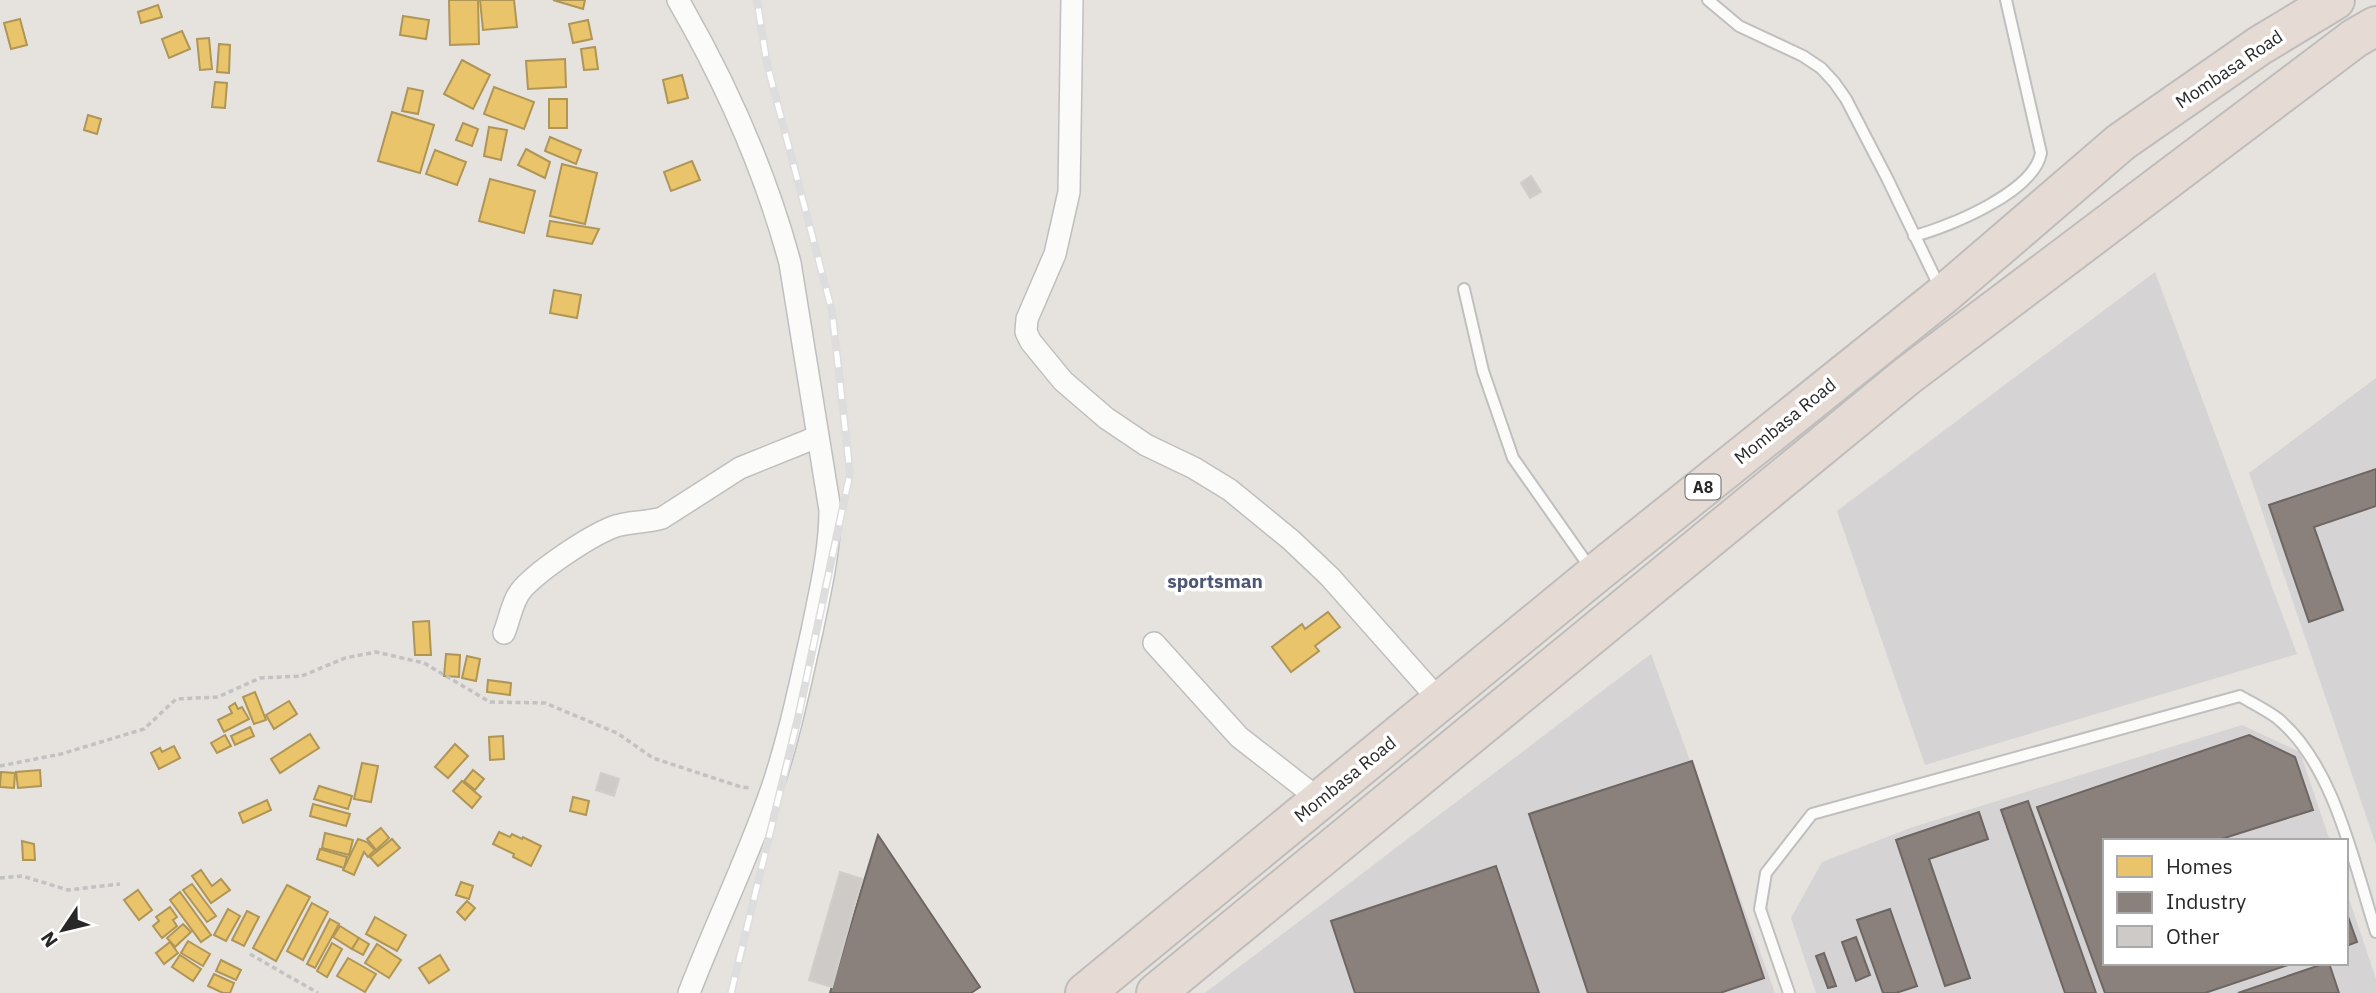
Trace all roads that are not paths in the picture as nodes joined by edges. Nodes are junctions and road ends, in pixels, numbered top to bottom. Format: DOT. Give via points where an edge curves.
graph roads {
  1 [pos="678,0"];
  2 [pos="1072,0"];
  3 [pos="1708,0"];
  4 [pos="2006,0"];
  5 [pos="2335,0"];
  6 [pos="2376,26"];
  7 [pos="1914,236"];
  8 [pos="1464,289"];
  9 [pos="1943,295"];
  10 [pos="817,437"];
  11 [pos="1595,574"];
  12 [pos="504,633"];
  13 [pos="1154,643"];
  14 [pos="1440,701"];
  15 [pos="1320,800"];
  16 [pos="2346,839"];
  17 [pos="2348,845"];
  18 [pos="2376,932"];
  19 [pos="689,993"];
  20 [pos="1085,993"];
  21 [pos="1156,993"];
  22 [pos="1789,993"];
  1 -- 10 [label="street" via="748,137 780,227 805,348"];
  2 -- 14 [label="street" via="1069,192 1055,254 1027,319 1026,332 1063,380 1105,418 1230,490 1291,540"];
  3 -- 7 [label="lane" via="1740,26 1803,56 1835,82"];
  4 -- 7 [label="lane" via="2040,153 2038,165 2007,196"];
  5 -- 9 [label="highway, Mombasa Road / A8" via="2259,46 2121,142"];
  6 -- 21 [label="highway, A8" via="1907,376"];
  7 -- 9 [label="lane"];
  8 -- 11 [label="lane" via="1483,371 1513,458"];
  9 -- 11 [label="highway, Mombasa Road / A8"];
  10 -- 12 [label="street" via="740,468 662,518 615,526 568,551 522,589"];
  10 -- 19 [label="street" via="829,500 830,534 807,651 771,790"];
  11 -- 14 [label="highway, Mombasa Road / A8"];
  13 -- 15 [label="street" via="1239,737"];
  14 -- 15 [label="highway, Mombasa Road / A8"];
  15 -- 20 [label="highway, Mombasa Road / A8"];
  16 -- 22 [label="lane" via="2321,772 2297,738 2276,718 2239,696 1812,814 1766,873 1760,909"];
  17 -- 18 [label="lane"];
}
